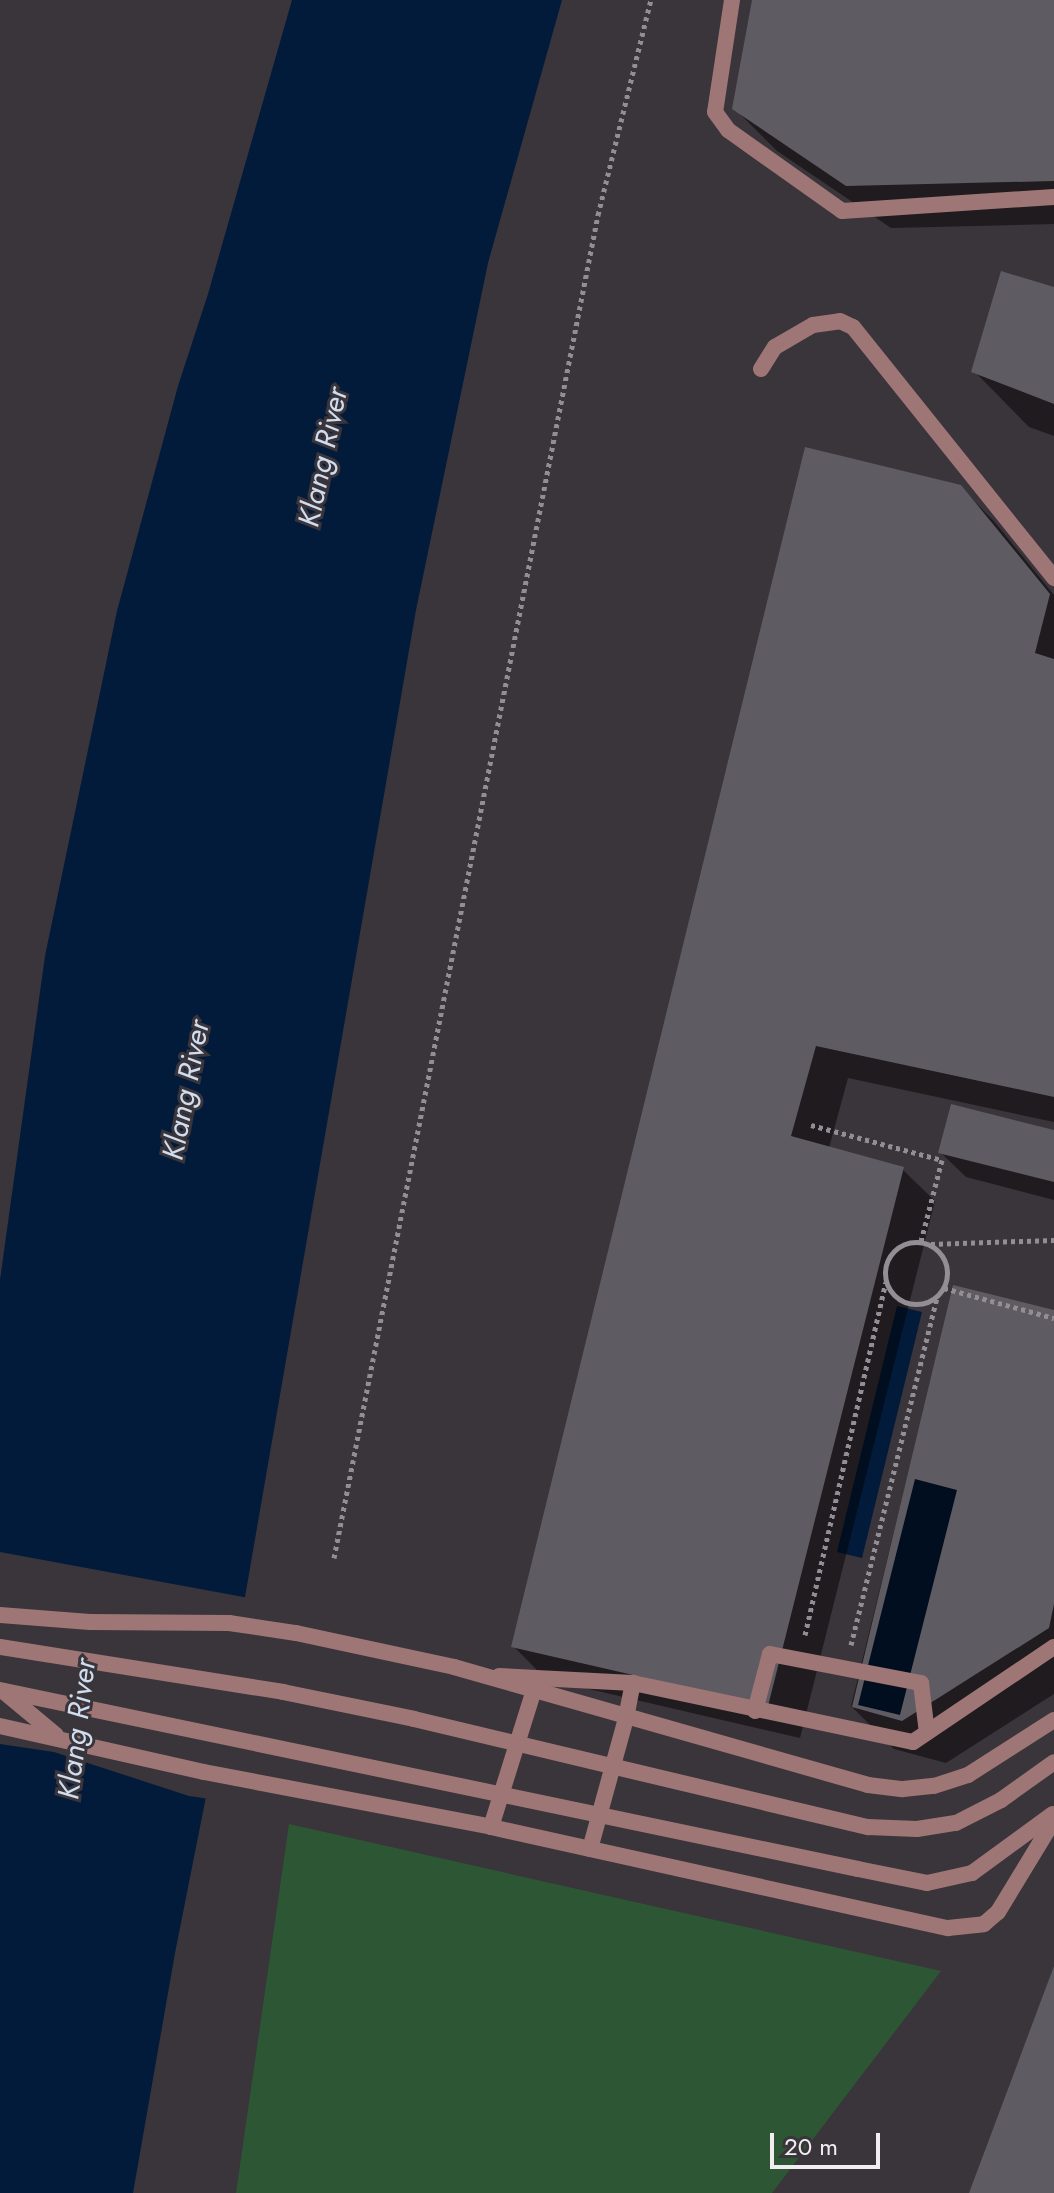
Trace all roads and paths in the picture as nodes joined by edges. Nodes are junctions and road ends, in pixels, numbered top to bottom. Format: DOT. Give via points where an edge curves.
graph roads {
  1 [pos="651,0"];
  2 [pos="732,0"];
  3 [pos="1054,197"];
  4 [pos="761,369"];
  5 [pos="1054,578"];
  6 [pos="811,1125"];
  7 [pos="1054,1240"];
  8 [pos="921,1241"];
  9 [pos="930,1244"];
  10 [pos="886,1282"];
  11 [pos="944,1288"];
  12 [pos="937,1297"];
  13 [pos="1054,1318"];
  14 [pos="334,1558"];
  15 [pos="0,1615"];
  16 [pos="0,1647"];
  17 [pos="1054,1647"];
  18 [pos="799,1659"];
  19 [pos="845,1668"];
  20 [pos="488,1676"];
  21 [pos="633,1683"];
  22 [pos="534,1690"];
  23 [pos="2,1691"];
  24 [pos="755,1711"];
  25 [pos="626,1718"];
  26 [pos="1054,1720"];
  27 [pos="0,1726"];
  28 [pos="927,1733"];
  29 [pos="57,1736"];
  30 [pos="1054,1762"];
  31 [pos="1054,1813"];
  32 [pos="1054,1820"];
  33 [pos="491,1827"];
  34 [pos="590,1849"];
  1 -- 14 [label="path" via="598,215"];
  2 -- 3 [label="street" via="715,112 728,130 842,211"];
  4 -- 5 [label="street" via="775,347 813,325 840,321 853,327"];
  6 -- 8 [label="path" via="942,1160"];
  7 -- 9 [label="path"];
  8 -- 9 [label="path"];
  8 -- 10 [label="path" via="893,1252"];
  9 -- 11 [label="path" via="945,1259"];
  10 -- 12 [label="path" via="908,1303"];
  10 -- 18 [label="path"];
  11 -- 12 [label="path"];
  11 -- 13 [label="path"];
  12 -- 19 [label="path"];
  15 -- 20 [label="street" via="229,1623"];
  16 -- 30 [label="street, bridge" via="283,1692 414,1719 868,1827 917,1829 956,1823 1001,1800"];
  17 -- 28 [label="street"];
  18 -- 19 [label="street"];
  18 -- 24 [label="street" via="770,1654"];
  19 -- 28 [label="street" via="921,1683"];
  20 -- 21 [label="street"];
  20 -- 22 [label="street"];
  21 -- 24 [label="street"];
  21 -- 25 [label="street"];
  22 -- 25 [label="street"];
  22 -- 33 [label="street"];
  23 -- 29 [label="street"];
  23 -- 31 [label="street, bridge" via="927,1883 972,1873"];
  24 -- 28 [label="street" via="913,1742"];
  25 -- 26 [label="street" via="868,1785 903,1789 968,1775"];
  25 -- 34 [label="street"];
  27 -- 29 [label="street"];
  29 -- 33 [label="street" via="204,1772"];
  32 -- 34 [label="street" via="998,1912 984,1924 966,1928"];
  33 -- 34 [label="street"];
}
